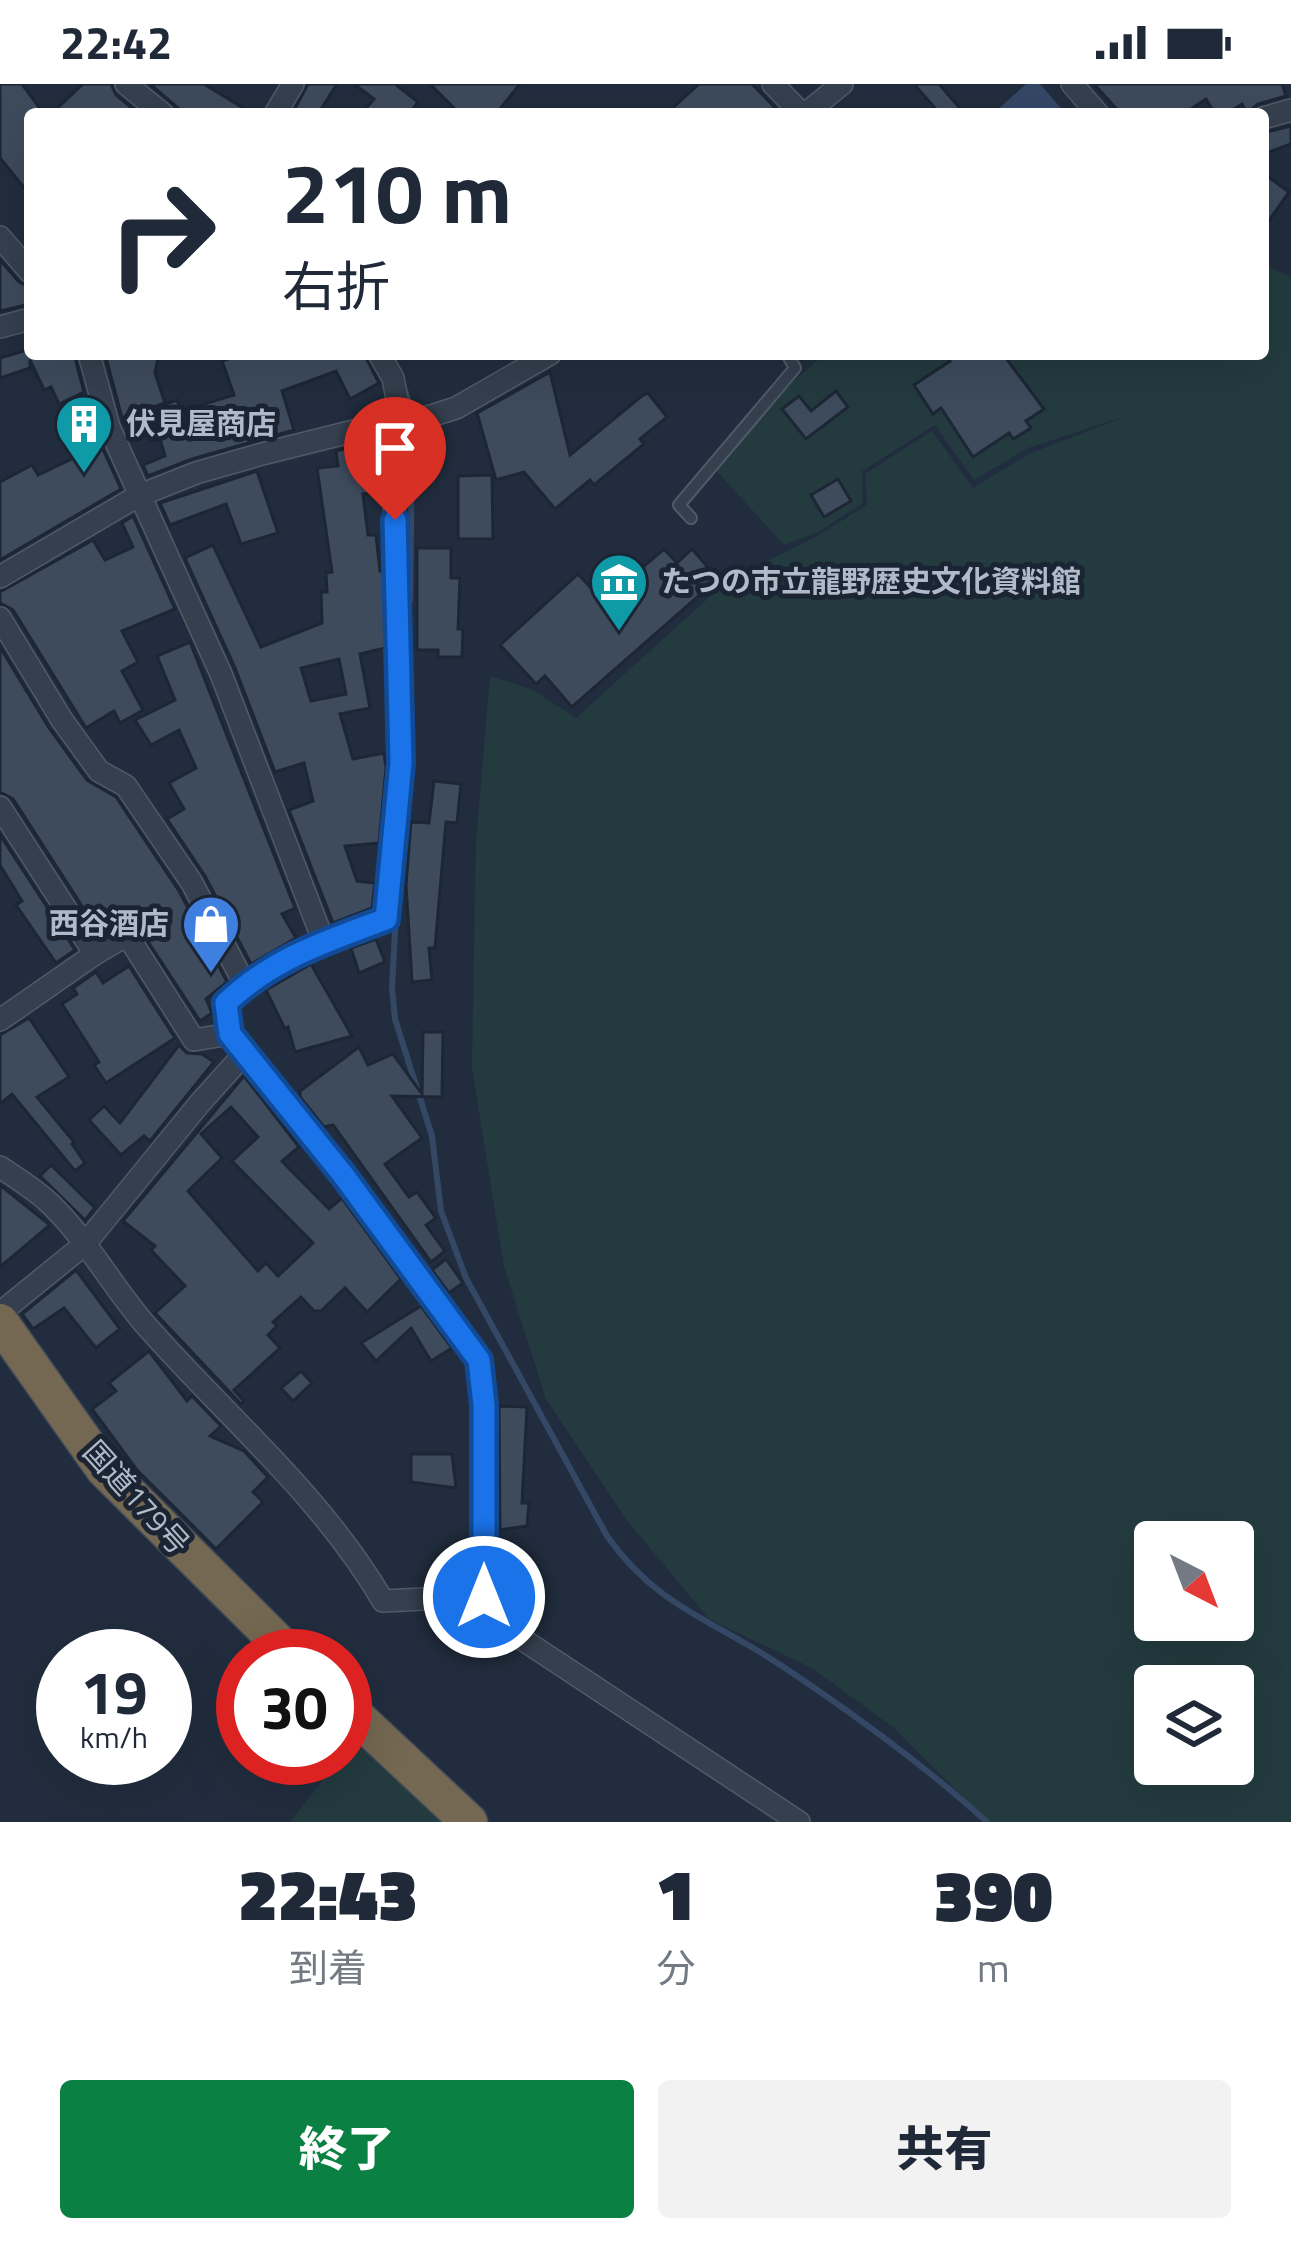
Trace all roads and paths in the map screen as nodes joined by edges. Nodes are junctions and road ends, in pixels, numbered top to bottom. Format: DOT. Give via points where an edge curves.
graph roads {
  1 [pos="125,84"];
  2 [pos="773,84"];
  3 [pos="842,84"];
  4 [pos="1072,84"];
  5 [pos="155,108"];
  6 [pos="797,108"];
  7 [pos="811,108"];
  8 [pos="1093,108"];
  9 [pos="0,237"];
  10 [pos="24,265"];
  11 [pos="91,360"];
  12 [pos="383,360"];
  13 [pos="540,360"];
  14 [pos="790,360"];
  15 [pos="402,425"];
  16 [pos="138,496"];
  17 [pos="691,518"];
  18 [pos="0,577"];
  19 [pos="0,618"];
  20 [pos="0,807"];
  21 [pos="323,940"];
  22 [pos="94,954"];
  23 [pos="245,985"];
  24 [pos="0,1020"];
  25 [pos="230,1034"];
  26 [pos="244,1054"];
  27 [pos="0,1167"];
  28 [pos="85,1244"];
  29 [pos="0,1312"];
  30 [pos="0,1322"];
  31 [pos="484,1597"];
  32 [pos="265,1629"];
  33 [pos="372,1731"];
  34 [pos="469,1822"];
  35 [pos="799,1822"];
  1 -- 5 [label="street"];
  2 -- 6 [label="street"];
  3 -- 7 [label="street"];
  4 -- 8 [label="street"];
  9 -- 10 [label="street"];
  11 -- 16 [label="street"];
  12 -- 15 [label="street"];
  13 -- 15 [label="street" via="456,408"];
  14 -- 17 [label="lane" via="795,368 679,506"];
  15 -- 16 [label="street" via="262,454"];
  15 -- 21 [label="street" via="388,456 401,763 386,919"];
  16 -- 18 [label="street"];
  16 -- 21 [label="street" via="221,674"];
  19 -- 23 [label="street" via="74,737 99,771 126,786 192,883"];
  20 -- 22 [label="street"];
  21 -- 23 [label="street"];
  22 -- 24 [label="street"];
  22 -- 25 [label="street" via="127,935 194,1040"];
  23 -- 25 [label="street" via="226,1003"];
  25 -- 26 [label="street"];
  26 -- 28 [label="street"];
  26 -- 31 [label="street" via="479,1360"];
  27 -- 28 [label="street" via="45,1199"];
  28 -- 29 [label="street"];
  28 -- 31 [label="street" via="142,1321 357,1556 383,1601"];
  30 -- 32 [label="highway, 国道179号" via="104,1469"];
  31 -- 35 [label="street" via="493,1620"];
  33 -- 34 [label="highway"];
}
